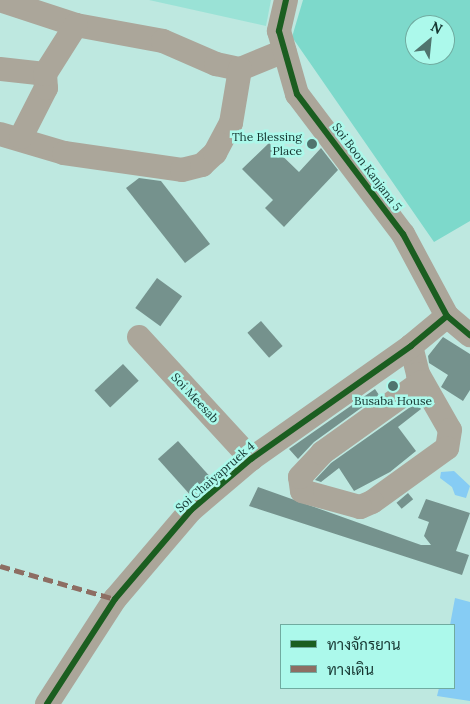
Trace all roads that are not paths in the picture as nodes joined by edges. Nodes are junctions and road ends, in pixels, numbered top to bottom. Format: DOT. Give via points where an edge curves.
graph roads {
  1 [pos="0,0"];
  2 [pos="286,0"];
  3 [pos="76,25"];
  4 [pos="284,51"];
  5 [pos="0,69"];
  6 [pos="240,69"];
  7 [pos="45,74"];
  8 [pos="10,135"];
  9 [pos="447,316"];
  10 [pos="470,335"];
  11 [pos="139,337"];
  12 [pos="411,346"];
  13 [pos="421,382"];
  14 [pos="251,459"];
  15 [pos="47,704"];
  1 -- 3 [label="street"];
  2 -- 4 [label="street, Soi Boon Kanjana 5" via="279,31"];
  3 -- 6 [label="street" via="163,41 216,64"];
  3 -- 7 [label="street"];
  4 -- 6 [label="street"];
  4 -- 9 [label="street, Soi Boon Kanjana 5" via="297,94 404,234"];
  5 -- 7 [label="street"];
  6 -- 8 [label="street" via="231,123 215,153 202,165 182,170 143,165 41,148"];
  7 -- 8 [label="street" via="46,88"];
  9 -- 10 [label="street, Soi Boon Kanjana 5"];
  9 -- 12 [label="street, Soi Chaiyapruek 4"];
  11 -- 14 [label="street, Soi Meesab"];
  12 -- 13 [label="street"];
  12 -- 14 [label="street, Soi Chaiyapruek 4"];
  13 -- 13 [label="street" via="450,430 447,448 372,502 360,507 302,491 300,476 322,453"];
  14 -- 15 [label="street, Soi Chaiyapruek 4" via="190,510 115,599"];
}
